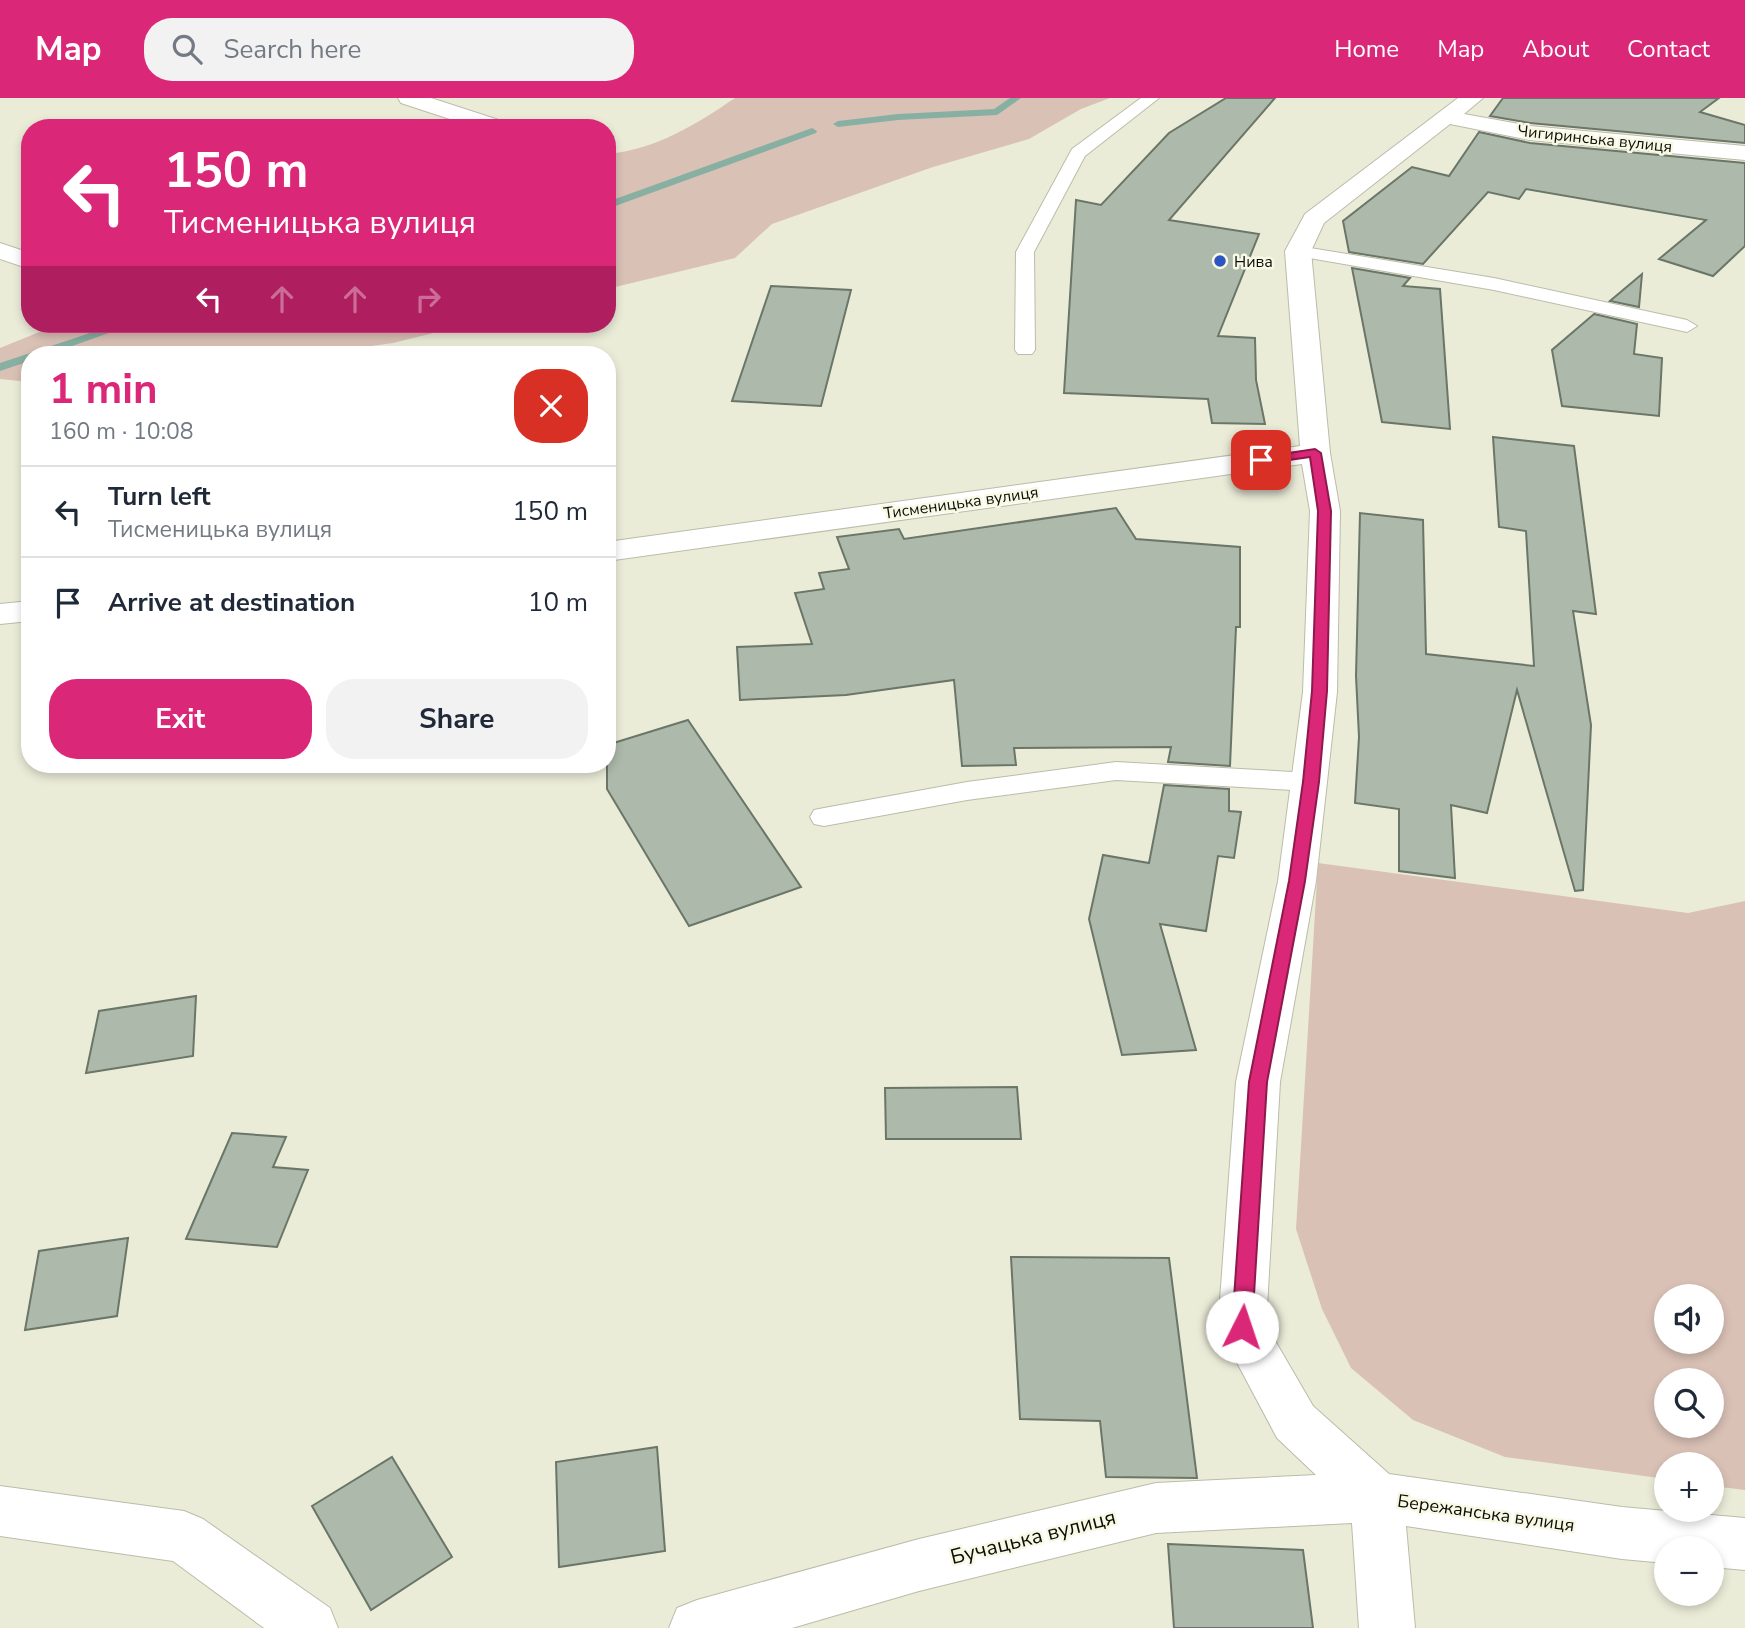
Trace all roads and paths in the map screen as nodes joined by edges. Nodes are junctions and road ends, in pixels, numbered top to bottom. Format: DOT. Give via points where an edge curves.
graph roads {
  1 [pos="409,98"];
  2 [pos="1150,98"];
  3 [pos="1459,107"];
  4 [pos="473,119"];
  5 [pos="1745,153"];
  6 [pos="0,251"];
  7 [pos="1298,251"];
  8 [pos="21,258"];
  9 [pos="1687,326"];
  10 [pos="1025,350"];
  11 [pos="1315,453"];
  12 [pos="616,551"];
  13 [pos="21,612"];
  14 [pos="0,614"];
  15 [pos="1311,782"];
  16 [pos="824,817"];
  17 [pos="1377,1497"];
  18 [pos="0,1511"];
  19 [pos="1745,1544"];
  20 [pos="310,1628"];
  21 [pos="697,1628"];
  22 [pos="1387,1628"];
  1 -- 4 [label="street"];
  2 -- 10 [label="lane" via="1078,153 1025,252"];
  3 -- 5 [label="street, Чигиринська вулиця" via="1530,133"];
  3 -- 7 [label="street" via="1314,219"];
  6 -- 8 [label="street"];
  7 -- 9 [label="lane" via="1428,271"];
  7 -- 11 [label="street, Бережанська вулиця"];
  11 -- 12 [label="street, Тисменицька вулиця"];
  11 -- 15 [label="street, Бережанська вулиця" via="1325,511 1320,691"];
  13 -- 14 [label="street"];
  15 -- 16 [label="lane" via="1116,771"];
  15 -- 17 [label="street, Бережанська вулиця" via="1258,1082 1242,1327 1294,1422"];
  17 -- 19 [label="street, Бережанська вулиця" via="1622,1533"];
  17 -- 21 [label="street, Бучацька вулиця" via="1156,1508 919,1565"];
  17 -- 22 [label="street"];
  18 -- 20 [label="street" via="184,1537"];
}
